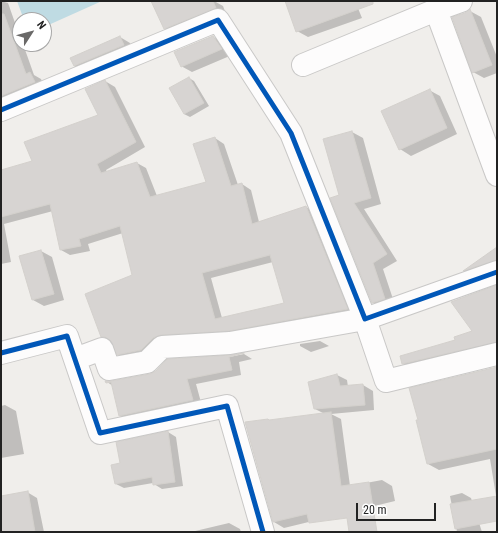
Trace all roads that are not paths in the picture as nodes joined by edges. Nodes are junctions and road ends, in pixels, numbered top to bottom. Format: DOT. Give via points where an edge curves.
graph roads {
  1 [pos="460,1"];
  2 [pos="436,10"];
  3 [pos="303,65"];
  4 [pos="1,110"];
  5 [pos="497,175"];
  6 [pos="497,272"];
  7 [pos="365,319"];
  8 [pos="1,353"];
  9 [pos="497,354"];
  10 [pos="75,359"];
  11 [pos="264,532"];
  1 -- 2 [label="street"];
  2 -- 3 [label="street"];
  2 -- 5 [label="street"];
  4 -- 7 [label="street" via="218,20 291,133"];
  6 -- 7 [label="street"];
  7 -- 9 [label="street" via="386,381"];
  7 -- 10 [label="street" via="230,343 162,347 147,362 109,369 102,349"];
  8 -- 10 [label="street" via="67,336"];
  10 -- 11 [label="street" via="100,433 227,406"];
}
